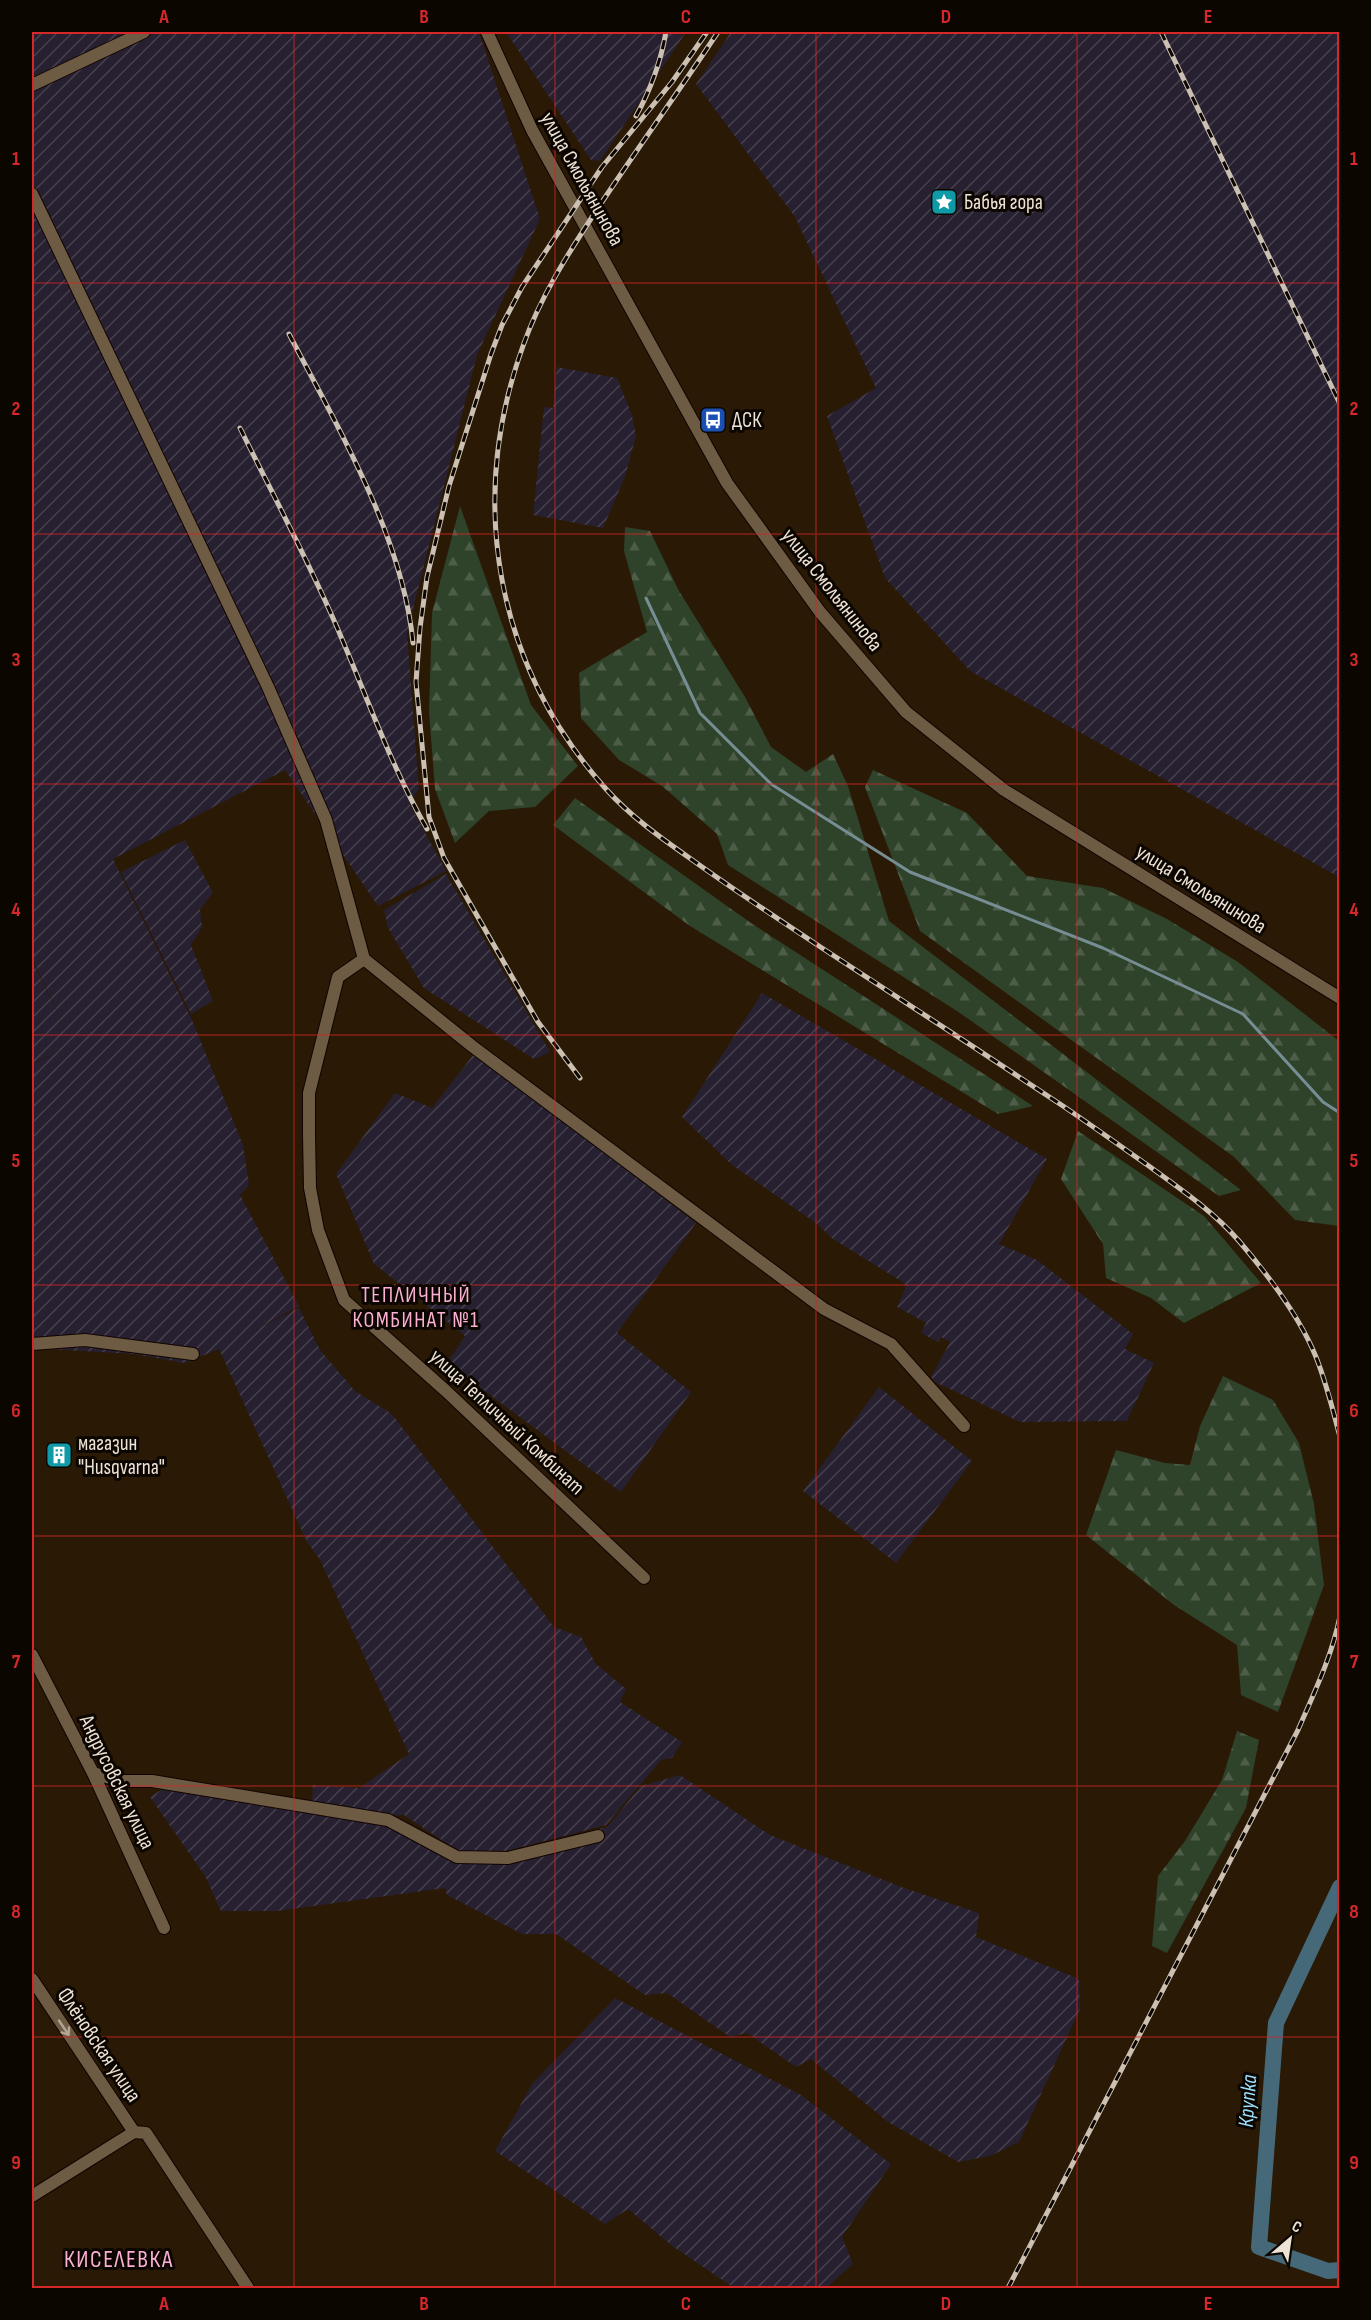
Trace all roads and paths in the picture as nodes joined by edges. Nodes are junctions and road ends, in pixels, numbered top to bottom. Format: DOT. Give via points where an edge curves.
graph roads {
  1 [pos="144,32"];
  2 [pos="487,32"];
  3 [pos="32,85"];
  4 [pos="32,194"];
  5 [pos="364,959"];
  6 [pos="1340,998"];
  7 [pos="32,1344"];
  8 [pos="192,1354"];
  9 [pos="964,1426"];
  10 [pos="644,1578"];
  11 [pos="32,1654"];
  12 [pos="93,1773"];
  13 [pos="598,1836"];
  14 [pos="164,1928"];
  15 [pos="32,1979"];
  16 [pos="134,2132"];
  17 [pos="32,2196"];
  18 [pos="248,2289"];
  1 -- 3 [label="street"];
  2 -- 6 [label="street, улица Смольянинова" via="532,130 727,483 820,612 906,712 1004,790"];
  4 -- 5 [label="street" via="268,687 326,820"];
  5 -- 9 [label="street" via="472,1046 824,1309 891,1344"];
  5 -- 10 [label="street, улица Тепличный Комбинат" via="338,977 309,1094 310,1188 318,1230 344,1300"];
  7 -- 8 [label="street" via="86,1340"];
  11 -- 12 [label="street, Андрусовская улица"];
  12 -- 13 [label="street" via="120,1781 152,1781 388,1820 457,1857 508,1858"];
  12 -- 14 [label="street, Андрусовская улица"];
  15 -- 16 [label="street, Флёновская улица, one-way"];
  16 -- 17 [label="street"];
  16 -- 18 [label="street" via="146,2133"];
}
